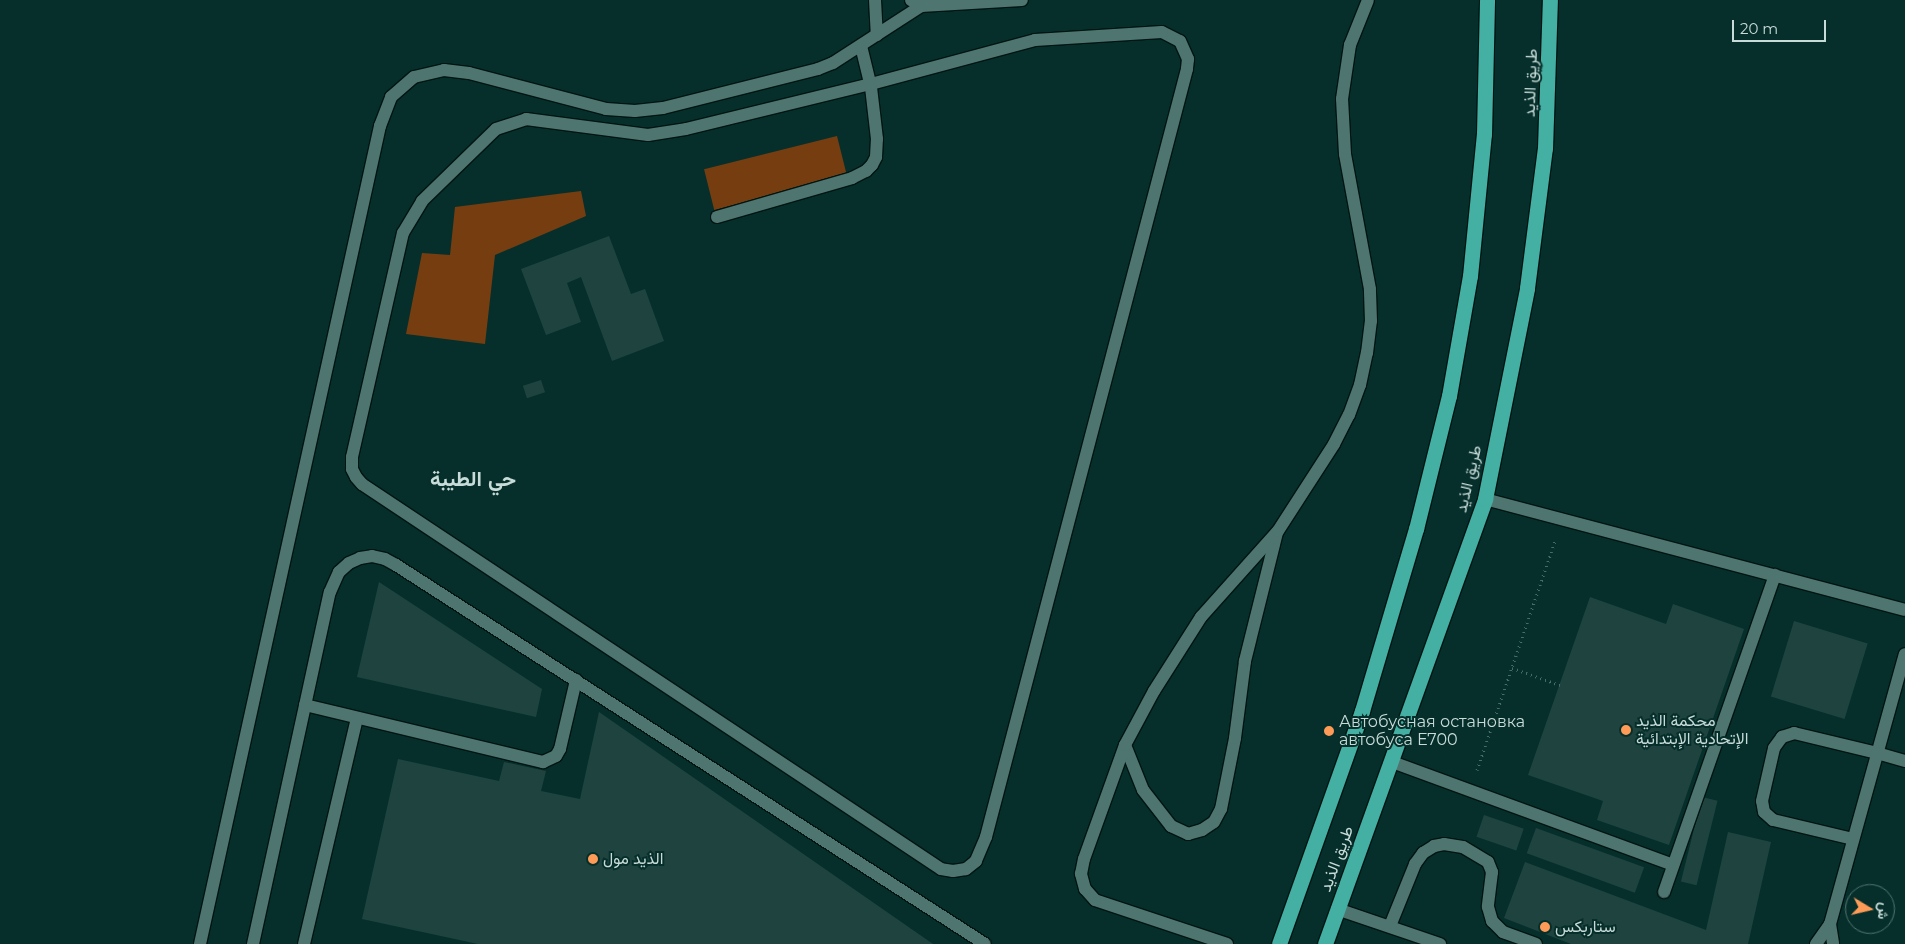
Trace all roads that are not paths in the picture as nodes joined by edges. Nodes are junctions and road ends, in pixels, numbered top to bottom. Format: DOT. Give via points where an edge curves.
graph roads {
  1 [pos="875,0"];
  2 [pos="1022,0"];
  3 [pos="1368,0"];
  4 [pos="1488,0"];
  5 [pos="1550,0"];
  6 [pos="916,3"];
  7 [pos="877,35"];
  8 [pos="861,46"];
  9 [pos="871,84"];
  10 [pos="717,217"];
  11 [pos="1485,499"];
  12 [pos="1278,531"];
  13 [pos="1775,575"];
  14 [pos="1905,610"];
  15 [pos="1905,654"];
  16 [pos="576,680"];
  17 [pos="305,705"];
  18 [pos="357,718"];
  19 [pos="1126,746"];
  20 [pos="1877,753"];
  21 [pos="1905,761"];
  22 [pos="1392,762"];
  23 [pos="1852,839"];
  24 [pos="1673,865"];
  25 [pos="1664,892"];
  26 [pos="1337,909"];
  27 [pos="1830,924"];
  28 [pos="1390,926"];
  29 [pos="200,944"];
  30 [pos="253,944"];
  31 [pos="304,944"];
  32 [pos="985,944"];
  33 [pos="1227,944"];
  34 [pos="1279,944"];
  35 [pos="1325,944"];
  36 [pos="1440,944"];
  37 [pos="1536,944"];
  38 [pos="1816,944"];
  39 [pos="1832,944"];
  1 -- 7 [label="street"];
  2 -- 6 [label="street"];
  3 -- 12 [label="street" via="1350,45 1342,99 1345,154 1370,288 1371,321 1367,353 1349,415"];
  4 -- 34 [label="highway, طريق الذيد" via="1484,144 1470,276 1449,396 1416,529 1362,710"];
  5 -- 11 [label="highway, طريق الذيد" via="1545,148 1529,279"];
  6 -- 7 [label="street"];
  7 -- 8 [label="street"];
  8 -- 9 [label="street"];
  8 -- 29 [label="street" via="818,69 654,109 606,109 469,73 444,70 414,77 391,97 380,126"];
  9 -- 9 [label="street" via="1058,37 1162,32 1180,41 1188,59 982,850 966,869 953,871 941,869 362,484 352,469 402,233 422,201 496,129 526,119 648,135 686,129"];
  9 -- 10 [label="street" via="877,148 876,156 866,171 852,178"];
  11 -- 13 [label="street"];
  11 -- 22 [label="highway, طريق الذيد"];
  12 -- 19 [label="street" via="1201,617 1154,691"];
  12 -- 19 [label="street" via="1245,661 1235,738 1221,810 1214,822 1188,834 1171,826 1143,790"];
  13 -- 14 [label="street"];
  13 -- 24 [label="street"];
  15 -- 20 [label="street"];
  16 -- 17 [label="street" via="396,565 372,556 349,563 333,583"];
  16 -- 18 [label="street" via="560,749 556,756 543,762"];
  16 -- 32 [label="street"];
  17 -- 18 [label="street"];
  17 -- 30 [label="street"];
  18 -- 31 [label="street"];
  19 -- 33 [label="street" via="1084,859 1081,874 1085,889 1095,900"];
  20 -- 21 [label="street"];
  20 -- 23 [label="street"];
  20 -- 23 [label="street" via="1794,733 1782,737 1774,748 1762,801 1764,812 1773,820"];
  22 -- 24 [label="street"];
  22 -- 26 [label="highway, طريق الذيد"];
  23 -- 27 [label="street"];
  24 -- 25 [label="street"];
  26 -- 28 [label="street"];
  26 -- 35 [label="highway, طريق الذيد"];
  27 -- 38 [label="street"];
  27 -- 39 [label="street"];
  28 -- 36 [label="street"];
  28 -- 37 [label="street" via="1415,864 1423,853 1444,844 1463,847 1488,862 1492,872 1488,907 1492,922 1503,932"];
}
